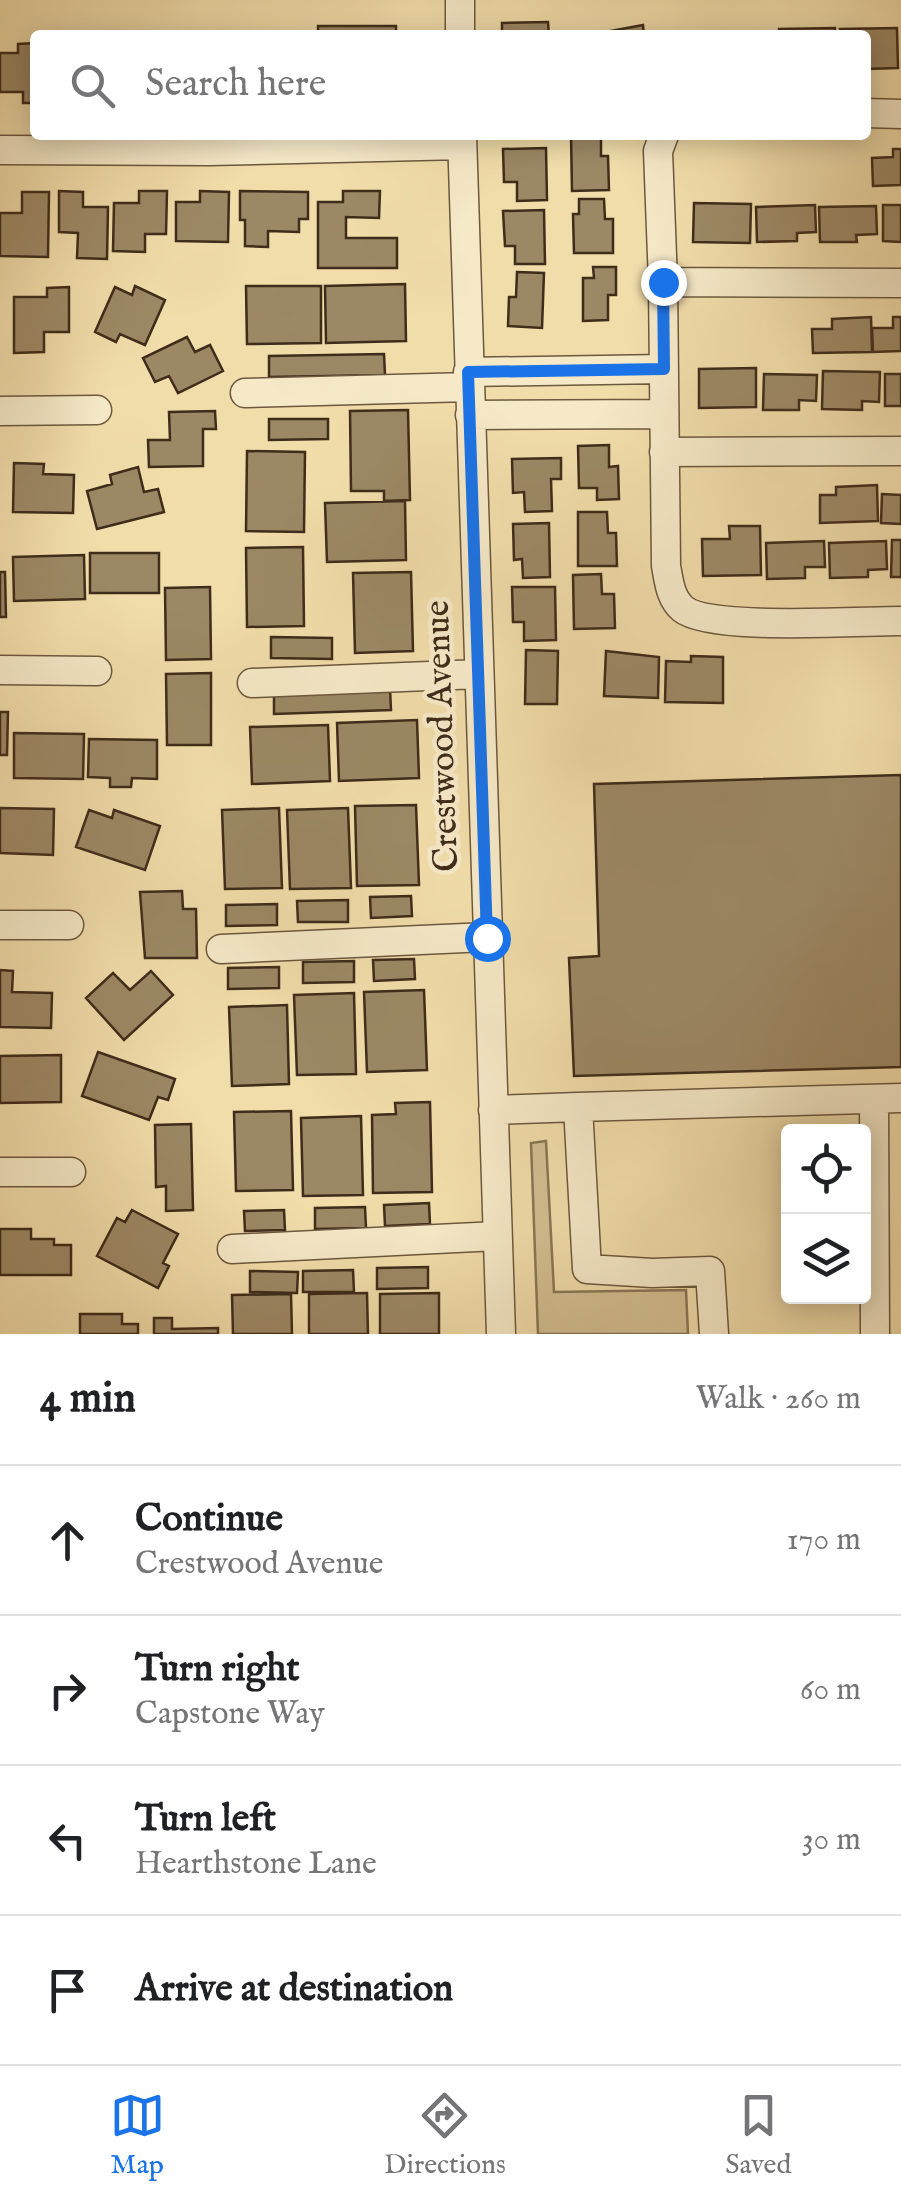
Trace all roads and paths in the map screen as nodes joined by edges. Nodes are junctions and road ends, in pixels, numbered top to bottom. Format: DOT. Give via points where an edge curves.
graph roads {
  1 [pos="460,0"];
  2 [pos="460,30"];
  3 [pos="871,114"];
  4 [pos="901,114"];
  5 [pos="462,140"];
  6 [pos="662,140"];
  7 [pos="0,150"];
  8 [pos="663,282"];
  9 [pos="901,283"];
  10 [pos="664,369"];
  11 [pos="469,391"];
  12 [pos="245,393"];
  13 [pos="0,410"];
  14 [pos="97,410"];
  15 [pos="664,414"];
  16 [pos="901,451"];
  17 [pos="664,452"];
  18 [pos="901,621"];
  19 [pos="0,670"];
  20 [pos="97,671"];
  21 [pos="478,674"];
  22 [pos="252,683"];
  23 [pos="69,924"];
  24 [pos="0,925"];
  25 [pos="487,938"];
  26 [pos="221,949"];
  27 [pos="888,1098"];
  28 [pos="578,1107"];
  29 [pos="493,1110"];
  30 [pos="0,1172"];
  31 [pos="70,1172"];
  32 [pos="498,1236"];
  33 [pos="232,1249"];
  34 [pos="502,1334"];
  35 [pos="714,1334"];
  36 [pos="875,1334"];
  1 -- 2 [label="street"];
  3 -- 4 [label="street"];
  5 -- 7 [label="street" via="209,151"];
  5 -- 11 [label="street, Crestwood Avenue"];
  6 -- 8 [label="street"];
  8 -- 9 [label="street"];
  8 -- 10 [label="street"];
  10 -- 11 [label="street"];
  10 -- 15 [label="street"];
  11 -- 12 [label="street"];
  11 -- 15 [label="street"];
  11 -- 21 [label="street, Crestwood Avenue"];
  13 -- 14 [label="street"];
  15 -- 17 [label="street"];
  16 -- 17 [label="street"];
  17 -- 18 [label="street" via="669,582 683,609 717,621"];
  19 -- 20 [label="street"];
  21 -- 22 [label="street"];
  21 -- 25 [label="street, Crestwood Avenue"];
  23 -- 24 [label="street"];
  25 -- 26 [label="street"];
  25 -- 29 [label="street, Crestwood Avenue"];
  27 -- 28 [label="street"];
  27 -- 36 [label="street"];
  28 -- 29 [label="street"];
  28 -- 35 [label="street" via="587,1269 710,1271"];
  29 -- 32 [label="street, Crestwood Avenue"];
  30 -- 31 [label="street"];
  32 -- 33 [label="street"];
  32 -- 34 [label="street, Crestwood Avenue"];
}
